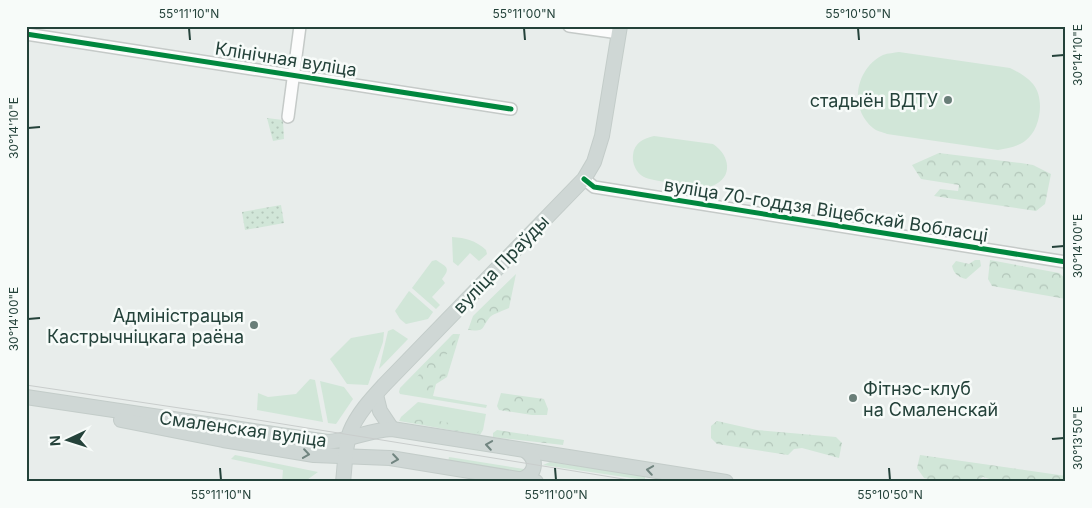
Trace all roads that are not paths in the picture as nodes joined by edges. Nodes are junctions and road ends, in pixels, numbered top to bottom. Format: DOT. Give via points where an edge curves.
graph roads {
  1 [pos="300,26"];
  2 [pos="569,26"];
  3 [pos="620,30"];
  4 [pos="26,34"];
  5 [pos="294,74"];
  6 [pos="511,109"];
  7 [pos="288,116"];
  8 [pos="584,179"];
  9 [pos="1066,262"];
  10 [pos="376,395"];
  11 [pos="26,397"];
  12 [pos="26,404"];
  13 [pos="392,429"];
  14 [pos="348,438"];
  15 [pos="526,451"];
  16 [pos="552,455"];
  17 [pos="346,456"];
  18 [pos="522,479"];
  19 [pos="343,482"];
  20 [pos="536,482"];
  21 [pos="544,482"];
  22 [pos="726,482"];
  1 -- 5 [label="street"];
  2 -- 3 [label="street"];
  3 -- 8 [label="main road, вуліца Праўды" via="602,136 594,162"];
  4 -- 5 [label="street, Клінічная вуліца"];
  5 -- 6 [label="street, Клінічная вуліца"];
  5 -- 7 [label="street"];
  8 -- 9 [label="street, вуліца 70-годдзя Віцебскай Вобласці" via="594,186"];
  8 -- 10 [label="main road, вуліца Праўды"];
  10 -- 13 [label="main road" via="380,411"];
  10 -- 14 [label="main road, вуліца Праўды" via="358,417"];
  11 -- 14 [label="main road, Смаленская вуліца" via="328,442"];
  12 -- 17 [label="main road, Смаленская вуліца, one-way" via="286,451"];
  13 -- 14 [label="main road, Смаленская вуліца"];
  15 -- 13 [label="main road, Смаленская вуліца, one-way"];
  14 -- 17 [label="main road, вуліца Праўды"];
  15 -- 16 [label="main road, Смаленская вуліца"];
  15 -- 18 [label="main road" via="532,456 534,467 529,476"];
  16 -- 21 [label="main road" via="542,461 540,467"];
  22 -- 16 [label="main road, Смаленская вуліца, one-way"];
  17 -- 18 [label="main road, Смаленская вуліца, one-way" via="390,458"];
  17 -- 19 [label="main road, вуліца Праўды"];
  18 -- 20 [label="main road, Смаленская вуліца"];
}
